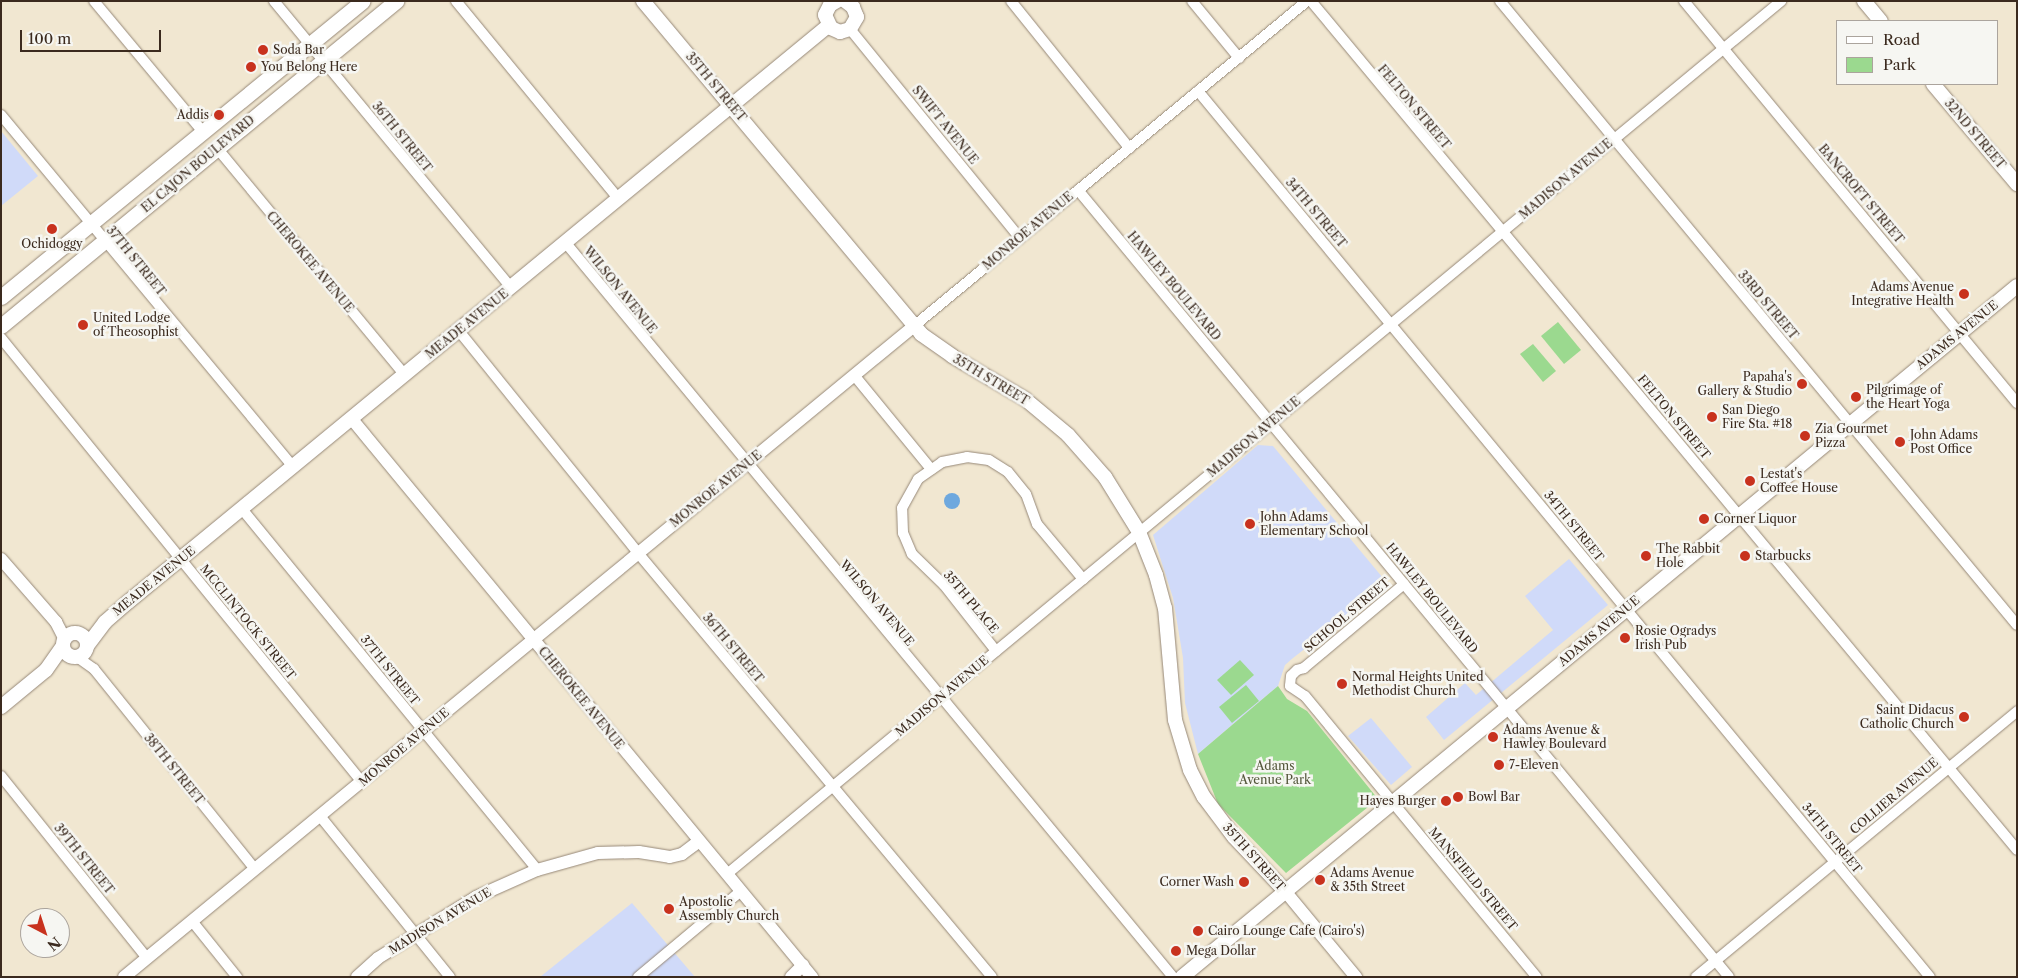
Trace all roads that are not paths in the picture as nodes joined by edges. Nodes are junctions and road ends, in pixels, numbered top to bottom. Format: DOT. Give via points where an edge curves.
graph roads {
  1 [pos="94,1"];
  2 [pos="274,1"];
  3 [pos="362,1"];
  4 [pos="396,1"];
  5 [pos="456,1"];
  6 [pos="643,1"];
  7 [pos="1011,1"];
  8 [pos="1192,1"];
  9 [pos="1309,1"];
  10 [pos="1500,1"];
  11 [pos="1684,1"];
  12 [pos="1781,1"];
  13 [pos="1864,1"];
  14 [pos="842,2"];
  15 [pos="1880,20"];
  16 [pos="828,26"];
  17 [pos="850,29"];
  18 [pos="310,44"];
  19 [pos="1724,49"];
  20 [pos="1239,58"];
  21 [pos="324,61"];
  22 [pos="1934,85"];
  23 [pos="1198,91"];
  24 [pos="731,106"];
  25 [pos="1,115"];
  26 [pos="203,132"];
  27 [pos="1614,139"];
  28 [pos="217,148"];
  29 [pos="1129,148"];
  30 [pos="2017,184"];
  31 [pos="1078,190"];
  32 [pos="618,198"];
  33 [pos="90,224"];
  34 [pos="1502,232"];
  35 [pos="1020,238"];
  36 [pos="104,241"];
  37 [pos="565,242"];
  38 [pos="2017,286"];
  39 [pos="511,288"];
  40 [pos="1,297"];
  41 [pos="1392,323"];
  42 [pos="1,326"];
  43 [pos="914,326"];
  44 [pos="459,331"];
  45 [pos="1959,333"];
  46 [pos="1,338"];
  47 [pos="404,374"];
  48 [pos="854,375"];
  49 [pos="2017,403"];
  50 [pos="350,418"];
  51 [pos="1272,422"];
  52 [pos="1850,423"];
  53 [pos="746,464"];
  54 [pos="293,466"];
  55 [pos="931,469"];
  56 [pos="242,509"];
  57 [pos="1739,515"];
  58 [pos="1140,532"];
  59 [pos="638,553"];
  60 [pos="1,559"];
  61 [pos="181,559"];
  62 [pos="1083,579"];
  63 [pos="1404,584"];
  64 [pos="1626,608"];
  65 [pos="105,622"];
  66 [pos="2017,625"];
  67 [pos="70,639"];
  68 [pos="533,640"];
  69 [pos="996,651"];
  70 [pos="81,652"];
  71 [pos="46,670"];
  72 [pos="1290,686"];
  73 [pos="939,698"];
  74 [pos="1,707"];
  75 [pos="1507,708"];
  76 [pos="2017,711"];
  77 [pos="424,730"];
  78 [pos="1948,767"];
  79 [pos="1,776"];
  80 [pos="362,782"];
  81 [pos="831,787"];
  82 [pos="1392,802"];
  83 [pos="320,816"];
  84 [pos="699,841"];
  85 [pos="2017,850"];
  86 [pos="1835,862"];
  87 [pos="255,869"];
  88 [pos="537,870"];
  89 [pos="727,874"];
  90 [pos="741,890"];
  91 [pos="1285,891"];
  92 [pos="192,921"];
  93 [pos="416,934"];
  94 [pos="148,958"];
  95 [pos="1716,961"];
  96 [pos="803,965"];
  97 [pos="124,977"];
  98 [pos="238,977"];
  99 [pos="358,977"];
  100 [pos="450,977"];
  101 [pos="638,977"];
  102 [pos="791,977"];
  103 [pos="812,977"];
  104 [pos="992,977"];
  105 [pos="1173,977"];
  106 [pos="1182,977"];
  107 [pos="1356,977"];
  108 [pos="1537,977"];
  109 [pos="1696,977"];
  110 [pos="1729,977"];
  111 [pos="1930,977"];
  1 -- 26 [label="street"];
  2 -- 18 [label="street, 36TH STREET"];
  3 -- 18 [label="main road, EL CAJON BOULEVARD"];
  4 -- 21 [label="main road, EL CAJON BOULEVARD"];
  5 -- 32 [label="street"];
  6 -- 24 [label="main road, 35TH STREET"];
  7 -- 29 [label="street"];
  8 -- 20 [label="street"];
  9 -- 20 [label="street, MONROE AVENUE"];
  9 -- 34 [label="street, FELTON STREET"];
  10 -- 27 [label="street, 33RD STREET"];
  11 -- 19 [label="street, BANCROFT STREET"];
  12 -- 19 [label="street, MADISON AVENUE"];
  13 -- 15 [label="main road"];
  14 -- 16 [label="main road" via="825,15"];
  14 -- 17 [label="main road" via="856,17"];
  16 -- 17 [label="main road" via="840,32"];
  16 -- 24 [label="main road, MEADE AVENUE"];
  17 -- 35 [label="street, SWIFT AVENUE"];
  18 -- 21 [label="street, 36TH STREET"];
  18 -- 26 [label="main road, EL CAJON BOULEVARD"];
  19 -- 27 [label="street, MADISON AVENUE"];
  19 -- 45 [label="street, BANCROFT STREET"];
  20 -- 23 [label="street, MONROE AVENUE"];
  21 -- 28 [label="main road, EL CAJON BOULEVARD"];
  21 -- 39 [label="street, 36TH STREET"];
  22 -- 30 [label="main road, 32ND STREET"];
  23 -- 29 [label="street, MONROE AVENUE"];
  23 -- 41 [label="street, 34TH STREET"];
  24 -- 32 [label="main road, MEADE AVENUE"];
  24 -- 43 [label="main road, 35TH STREET"];
  25 -- 33 [label="street, 37TH STREET"];
  26 -- 33 [label="main road, EL CAJON BOULEVARD"];
  27 -- 34 [label="street, MADISON AVENUE"];
  27 -- 52 [label="street, 33RD STREET"];
  28 -- 36 [label="main road, EL CAJON BOULEVARD"];
  28 -- 47 [label="street, CHEROKEE AVENUE"];
  29 -- 31 [label="street, MONROE AVENUE"];
  31 -- 35 [label="street, MONROE AVENUE"];
  31 -- 51 [label="street, HAWLEY BOULEVARD"];
  32 -- 37 [label="main road, MEADE AVENUE"];
  33 -- 36 [label="street, 37TH STREET"];
  33 -- 40 [label="main road, EL CAJON BOULEVARD"];
  34 -- 41 [label="street, MADISON AVENUE"];
  34 -- 57 [label="street, FELTON STREET"];
  35 -- 43 [label="street, MONROE AVENUE"];
  36 -- 42 [label="main road, EL CAJON BOULEVARD"];
  36 -- 54 [label="street, 37TH STREET"];
  37 -- 39 [label="main road, MEADE AVENUE"];
  37 -- 53 [label="street, WILSON AVENUE"];
  38 -- 45 [label="main road, ADAMS AVENUE"];
  39 -- 44 [label="main road, MEADE AVENUE"];
  41 -- 51 [label="street, MADISON AVENUE"];
  41 -- 64 [label="street, 34TH STREET"];
  43 -- 48 [label="street, MONROE AVENUE"];
  43 -- 58 [label="main road, 35TH STREET" via="952,356 1025,399 1055,423 1105,476"];
  44 -- 47 [label="main road, MEADE AVENUE"];
  44 -- 59 [label="street, 36TH STREET"];
  45 -- 49 [label="street, BANCROFT STREET"];
  45 -- 52 [label="main road, ADAMS AVENUE"];
  46 -- 61 [label="street, MCCLINTOCK STREET"];
  47 -- 50 [label="main road, MEADE AVENUE"];
  48 -- 53 [label="street, MONROE AVENUE"];
  48 -- 55 [label="street"];
  50 -- 54 [label="main road, MEADE AVENUE"];
  50 -- 68 [label="street, CHEROKEE AVENUE"];
  51 -- 58 [label="street, MADISON AVENUE"];
  51 -- 63 [label="street, HAWLEY BOULEVARD"];
  52 -- 57 [label="main road, ADAMS AVENUE"];
  52 -- 66 [label="street, 33RD STREET"];
  53 -- 59 [label="street, MONROE AVENUE"];
  53 -- 73 [label="street, WILSON AVENUE"];
  54 -- 56 [label="main road, MEADE AVENUE"];
  55 -- 62 [label="street, 35TH PLACE" via="942,462 967,457 988,460 1008,472 1026,494 1037,524"];
  55 -- 69 [label="street, 35TH PLACE" via="918,479 905,497 903,532 912,554 944,585"];
  56 -- 61 [label="main road, MEADE AVENUE"];
  56 -- 77 [label="street, 37TH STREET"];
  57 -- 64 [label="main road, ADAMS AVENUE"];
  57 -- 78 [label="street, FELTON STREET"];
  58 -- 62 [label="street, MADISON AVENUE"];
  58 -- 91 [label="main road, 35TH STREET" via="1165,608 1175,720 1190,770 1204,797 1234,837"];
  59 -- 68 [label="street, MONROE AVENUE"];
  59 -- 81 [label="street, 36TH STREET"];
  60 -- 67 [label="street"];
  61 -- 65 [label="main road, MEADE AVENUE"];
  61 -- 80 [label="street, MCCLINTOCK STREET"];
  62 -- 69 [label="street, MADISON AVENUE"];
  63 -- 72 [label="street, SCHOOL STREET" via="1304,668 1296,670 1291,676"];
  63 -- 75 [label="street, HAWLEY BOULEVARD"];
  64 -- 75 [label="main road, ADAMS AVENUE"];
  64 -- 86 [label="street, 34TH STREET"];
  65 -- 67 [label="main road, MEADE AVENUE"];
  65 -- 70 [label="main road, MEADE AVENUE"];
  67 -- 70 [label="main road"];
  67 -- 70 [label="main road" via="66,653"];
  67 -- 71 [label="main road, MEADE AVENUE"];
  68 -- 77 [label="street, MONROE AVENUE"];
  68 -- 84 [label="street, CHEROKEE AVENUE"];
  69 -- 73 [label="street, MADISON AVENUE"];
  70 -- 71 [label="main road, MEADE AVENUE"];
  70 -- 87 [label="street, 38TH STREET"];
  71 -- 74 [label="main road, MEADE AVENUE"];
  72 -- 82 [label="street, MANSFIELD STREET" via="1305,696"];
  73 -- 81 [label="street, MADISON AVENUE"];
  73 -- 105 [label="street, WILSON AVENUE"];
  75 -- 82 [label="main road, ADAMS AVENUE"];
  75 -- 95 [label="street, HAWLEY BOULEVARD"];
  76 -- 78 [label="street, COLLIER AVENUE"];
  77 -- 80 [label="street, MONROE AVENUE"];
  77 -- 88 [label="street, 37TH STREET"];
  78 -- 85 [label="street, FELTON STREET"];
  78 -- 86 [label="street, COLLIER AVENUE"];
  79 -- 94 [label="street, 39TH STREET"];
  80 -- 83 [label="street, MONROE AVENUE"];
  81 -- 89 [label="street, MADISON AVENUE"];
  81 -- 104 [label="street, 36TH STREET"];
  82 -- 91 [label="main road, ADAMS AVENUE"];
  82 -- 108 [label="street, MANSFIELD STREET"];
  83 -- 87 [label="street, MONROE AVENUE"];
  83 -- 93 [label="street"];
  84 -- 88 [label="street, MADISON AVENUE" via="682,854 670,857 639,852 598,853"];
  84 -- 89 [label="street, CHEROKEE AVENUE"];
  86 -- 95 [label="street, COLLIER AVENUE"];
  86 -- 111 [label="street, 34TH STREET"];
  87 -- 92 [label="street, MONROE AVENUE"];
  88 -- 93 [label="street, MADISON AVENUE" via="476,897"];
  89 -- 90 [label="street, CHEROKEE AVENUE"];
  90 -- 96 [label="street, CHEROKEE AVENUE"];
  90 -- 101 [label="street"];
  91 -- 106 [label="main road, ADAMS AVENUE"];
  91 -- 107 [label="street, 35TH STREET"];
  92 -- 94 [label="street, MONROE AVENUE"];
  92 -- 98 [label="street"];
  93 -- 99 [label="street, MADISON AVENUE" via="378,958"];
  93 -- 100 [label="street"];
  94 -- 97 [label="street, MONROE AVENUE"];
  95 -- 109 [label="street, COLLIER AVENUE"];
  95 -- 110 [label="street, HAWLEY BOULEVARD"];
  96 -- 102 [label="street"];
  96 -- 103 [label="street, CHEROKEE AVENUE"];
}
